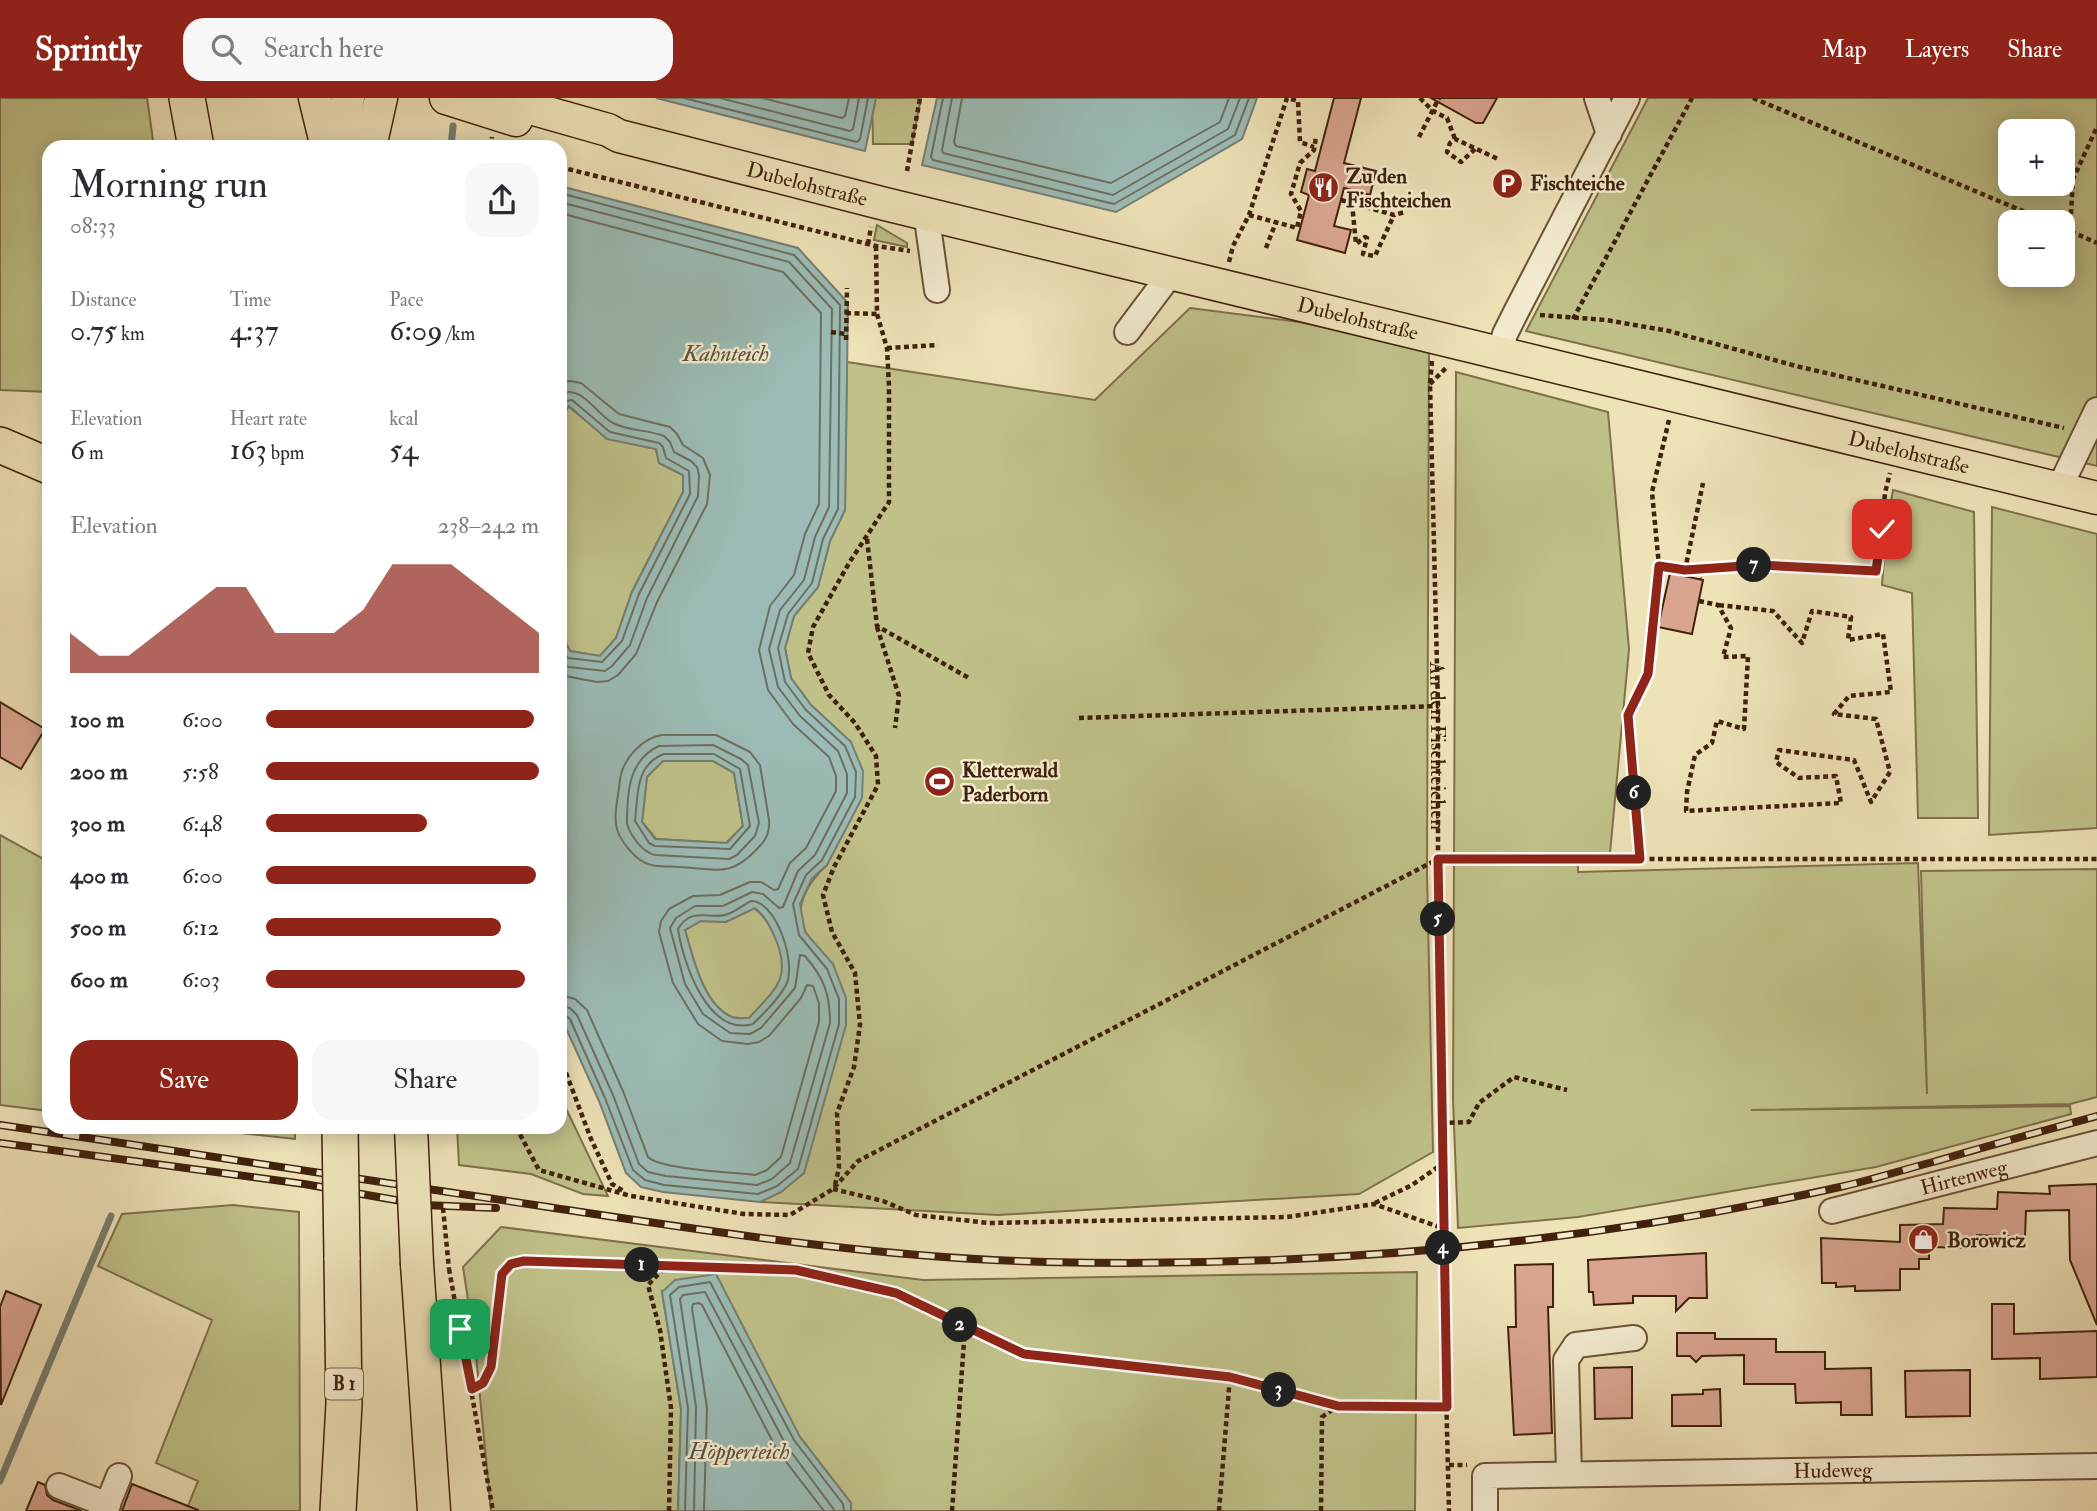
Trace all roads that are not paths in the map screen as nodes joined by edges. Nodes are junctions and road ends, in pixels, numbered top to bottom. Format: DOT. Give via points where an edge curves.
graph roads {
  1 [pos="187,98"];
  2 [pos="315,98"];
  3 [pos="348,98"];
  4 [pos="381,98"];
  5 [pos="446,98"];
  6 [pos="495,98"];
  7 [pos="1597,98"];
  8 [pos="1627,98"];
  9 [pos="1609,134"];
  10 [pos="620,136"];
  11 [pos="195,140"];
  12 [pos="325,140"];
  13 [pos="342,140"];
  14 [pos="372,140"];
  15 [pos="926,212"];
  16 [pos="1172,272"];
  17 [pos="937,290"];
  18 [pos="1127,332"];
  19 [pos="1500,352"];
  20 [pos="2097,410"];
  21 [pos="0,444"];
  22 [pos="42,446"];
  23 [pos="42,463"];
  24 [pos="2059,489"];
  25 [pos="2097,498"];
  26 [pos="340,1134"];
  27 [pos="411,1134"];
  28 [pos="2097,1143"];
  29 [pos="1832,1211"];
  30 [pos="1634,1338"];
  31 [pos="2097,1466"];
  32 [pos="1569,1474"];
  33 [pos="119,1476"];
  34 [pos="59,1486"];
  35 [pos="107,1508"];
  36 [pos="338,1511"];
  37 [pos="434,1511"];
  38 [pos="1485,1511"];
  1 -- 11 [label="highway"];
  2 -- 12 [label="main road"];
  3 -- 13 [label="main road"];
  4 -- 14 [label="main road"];
  5 -- 10 [label="main road, Dubelohstraße" via="495,115 605,140"];
  6 -- 10 [label="main road, Dubelohstraße"];
  7 -- 9 [label="street"];
  8 -- 9 [label="street"];
  9 -- 19 [label="street" via="1516,312"];
  10 -- 15 [label="main road, Dubelohstraße"];
  15 -- 16 [label="main road, Dubelohstraße"];
  15 -- 17 [label="street"];
  16 -- 18 [label="street"];
  16 -- 19 [label="main road, Dubelohstraße"];
  19 -- 24 [label="main road, Dubelohstraße"];
  20 -- 24 [label="street"];
  21 -- 22 [label="highway"];
  21 -- 23 [label="highway"];
  24 -- 25 [label="main road, Dubelohstraße"];
  26 -- 36 [label="highway, B 1, bridge" via="344,1404"];
  27 -- 37 [label="main road, bridge"];
  28 -- 29 [label="street, Hirtenweg"];
  30 -- 32 [label="street" via="1576,1345 1566,1360"];
  31 -- 32 [label="street, Hudeweg"];
  32 -- 38 [label="street, Hudeweg" via="1485,1476"];
  33 -- 35 [label="street"];
  34 -- 35 [label="street"];
}
